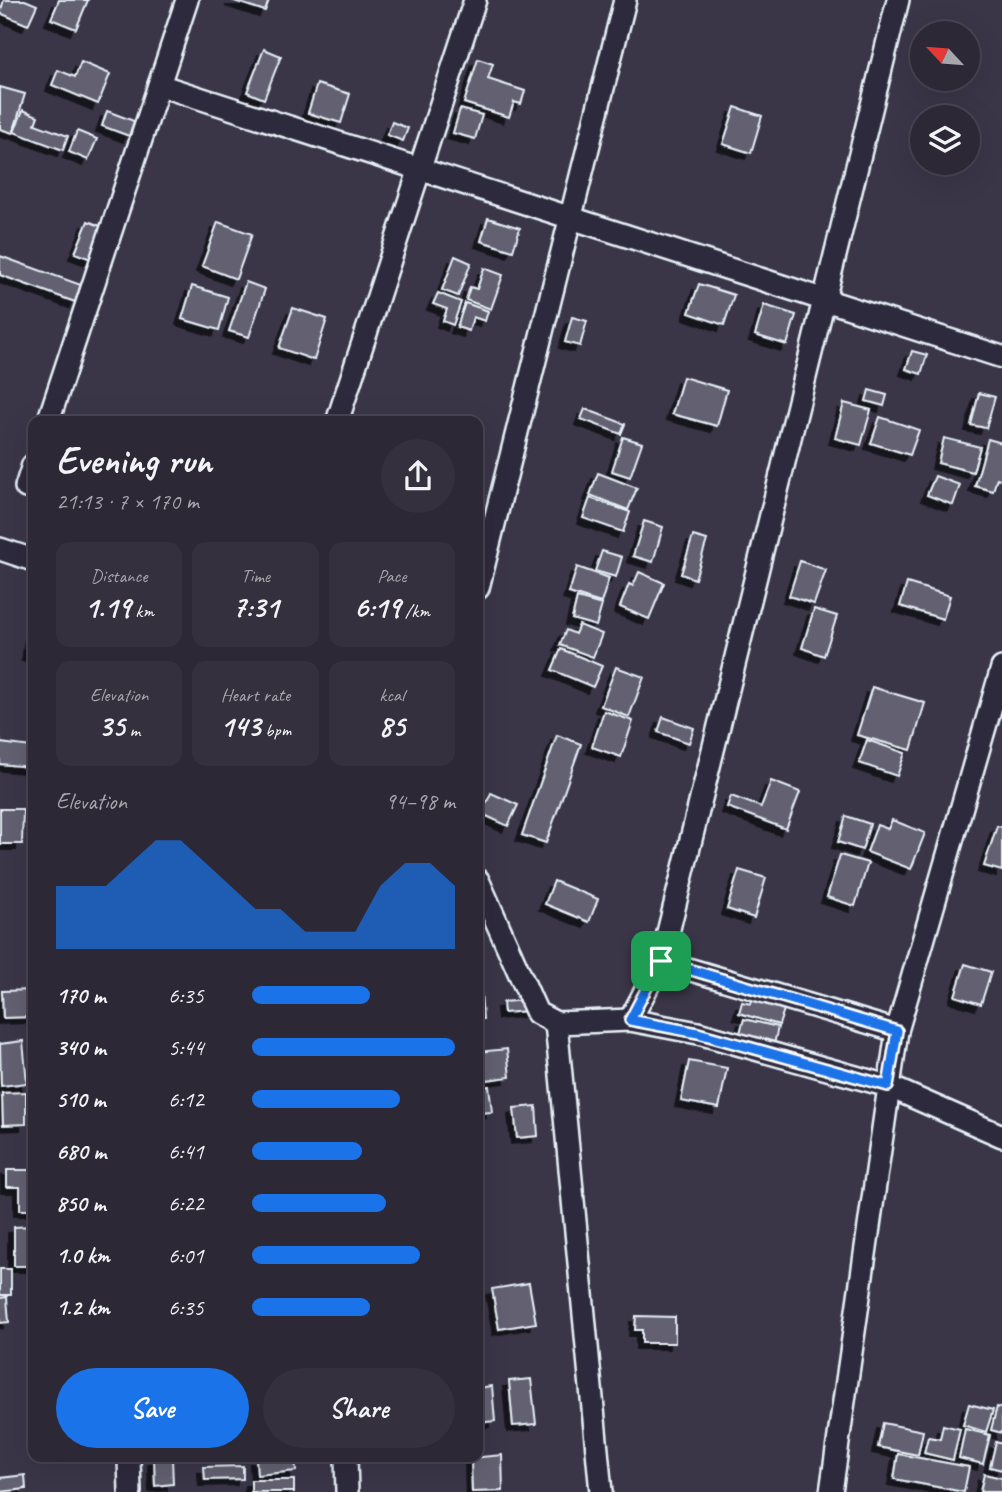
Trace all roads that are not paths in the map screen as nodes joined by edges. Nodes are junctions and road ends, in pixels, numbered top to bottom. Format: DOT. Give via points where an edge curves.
graph roads {
  1 [pos="187,0"];
  2 [pos="475,0"];
  3 [pos="625,0"];
  4 [pos="898,0"];
  5 [pos="159,85"];
  6 [pos="420,169"];
  7 [pos="571,218"];
  8 [pos="824,300"];
  9 [pos="1002,357"];
  10 [pos="50,416"];
  11 [pos="339,416"];
  12 [pos="28,481"];
  13 [pos="26,487"];
  14 [pos="0,549"];
  15 [pos="28,558"];
  16 [pos="483,568"];
  17 [pos="1002,668"];
  18 [pos="483,891"];
  19 [pos="661,961"];
  20 [pos="630,1020"];
  21 [pos="556,1023"];
  22 [pos="897,1031"];
  23 [pos="888,1086"];
  24 [pos="1002,1136"];
  25 [pos="129,1462"];
  26 [pos="346,1462"];
  27 [pos="130,1492"];
  28 [pos="348,1492"];
  29 [pos="601,1492"];
  30 [pos="831,1492"];
  1 -- 5 [label="street"];
  2 -- 6 [label="street"];
  3 -- 7 [label="street"];
  4 -- 8 [label="street"];
  5 -- 6 [label="street"];
  5 -- 10 [label="street"];
  6 -- 7 [label="street"];
  6 -- 11 [label="street"];
  7 -- 8 [label="street"];
  7 -- 16 [label="street"];
  8 -- 9 [label="street"];
  8 -- 19 [label="street"];
  12 -- 13 [label="street"];
  14 -- 15 [label="street"];
  17 -- 22 [label="street"];
  18 -- 21 [label="street" via="537,1013"];
  19 -- 20 [label="street"];
  19 -- 22 [label="street"];
  20 -- 21 [label="street"];
  20 -- 23 [label="street" via="698,1033"];
  21 -- 29 [label="street"];
  22 -- 23 [label="street"];
  23 -- 24 [label="street"];
  23 -- 30 [label="street"];
  25 -- 27 [label="street"];
  26 -- 28 [label="street"];
}
